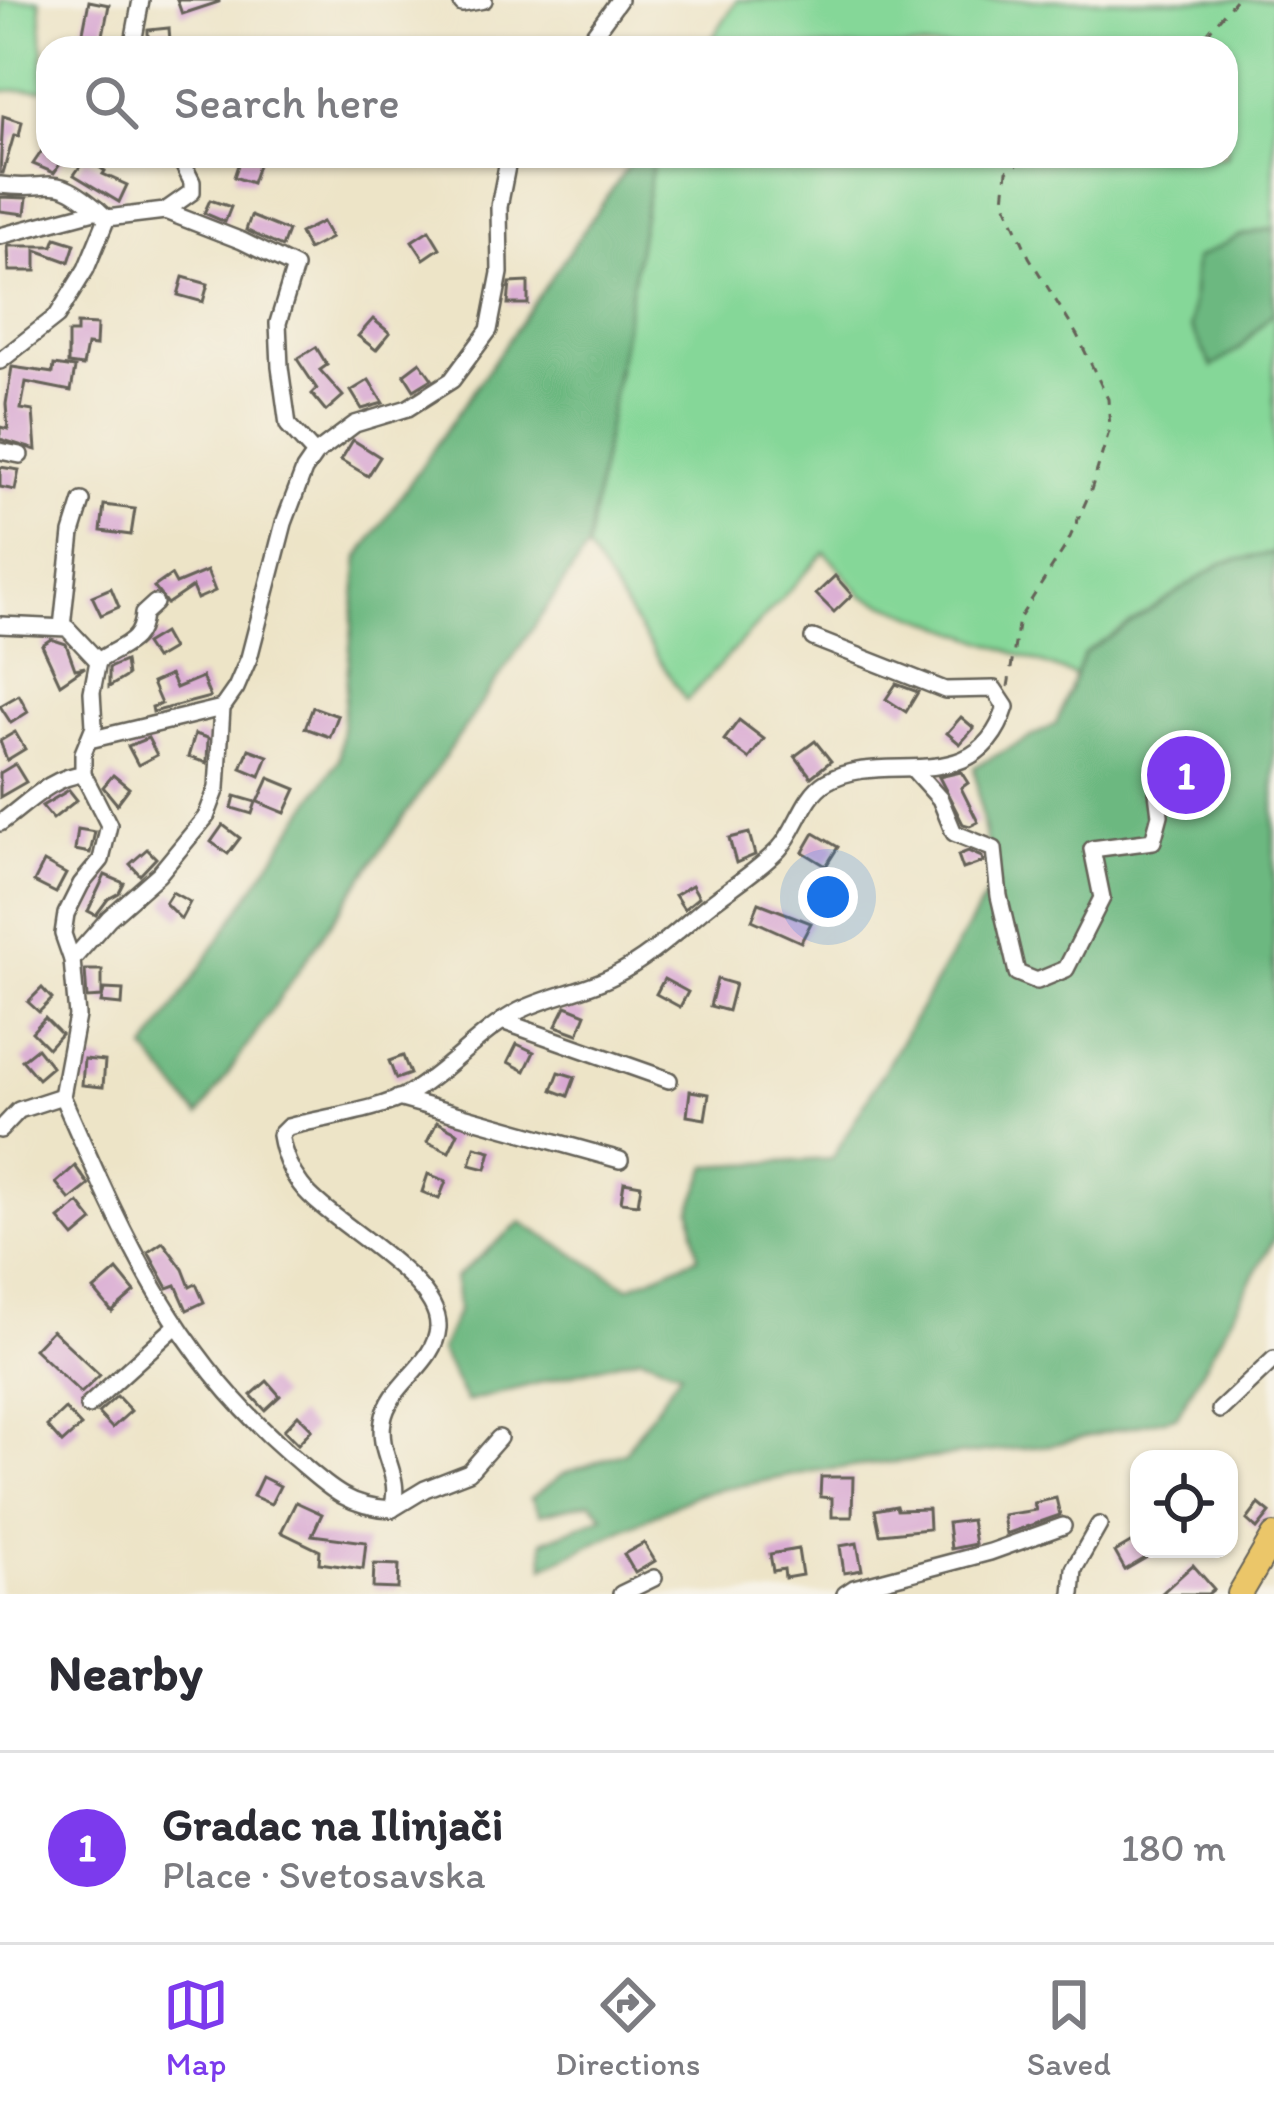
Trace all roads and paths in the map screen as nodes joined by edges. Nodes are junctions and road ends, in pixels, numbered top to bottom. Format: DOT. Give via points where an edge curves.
graph roads {
  1 [pos="142,0"];
  2 [pos="484,0"];
  3 [pos="619,0"];
  4 [pos="1234,0"];
  5 [pos="462,4"];
  6 [pos="133,36"];
  7 [pos="593,36"];
  8 [pos="1205,36"];
  9 [pos="184,168"];
  10 [pos="507,168"];
  11 [pos="1011,168"];
  12 [pos="0,185"];
  13 [pos="165,211"];
  14 [pos="102,214"];
  15 [pos="0,236"];
  16 [pos="0,361"];
  17 [pos="0,451"];
  18 [pos="315,454"];
  19 [pos="20,455"];
  20 [pos="82,501"];
  21 [pos="155,603"];
  22 [pos="0,625"];
  23 [pos="62,627"];
  24 [pos="813,638"];
  25 [pos="98,661"];
  26 [pos="1006,707"];
  27 [pos="222,708"];
  28 [pos="89,740"];
  29 [pos="913,769"];
  30 [pos="83,774"];
  31 [pos="1157,792"];
  32 [pos="0,824"];
  33 [pos="72,960"];
  34 [pos="502,1021"];
  35 [pos="669,1080"];
  36 [pos="62,1096"];
  37 [pos="398,1098"];
  38 [pos="0,1130"];
  39 [pos="620,1160"];
  40 [pos="175,1327"];
  41 [pos="1274,1359"];
  42 [pos="88,1406"];
  43 [pos="1220,1410"];
  44 [pos="499,1438"];
  45 [pos="392,1509"];
  46 [pos="1099,1525"];
  47 [pos="1063,1526"];
  48 [pos="1274,1536"];
  49 [pos="654,1578"];
  50 [pos="621,1594"];
  51 [pos="844,1594"];
  52 [pos="1072,1594"];
  53 [pos="1240,1594"];
  1 -- 6 [label="street"];
  2 -- 5 [label="street"];
  3 -- 7 [label="street"];
  4 -- 8 [label="path"];
  9 -- 13 [label="street" via="193,188"];
  10 -- 18 [label="street" via="489,330 452,380 408,408 356,424"];
  11 -- 26 [label="path" via="1004,200 1108,399 1110,428 1067,544 1019,619"];
  12 -- 14 [label="street" via="55,181"];
  13 -- 14 [label="street"];
  13 -- 18 [label="street" via="295,267 278,323 280,367 288,425"];
  14 -- 15 [label="street"];
  14 -- 16 [label="street" via="86,269 57,316"];
  17 -- 19 [label="street"];
  18 -- 27 [label="street" via="284,523 249,658"];
  20 -- 23 [label="street"];
  21 -- 25 [label="street" via="142,614 135,639"];
  22 -- 23 [label="street"];
  23 -- 25 [label="street"];
  24 -- 26 [label="street" via="945,690 994,689"];
  25 -- 28 [label="street"];
  26 -- 29 [label="street" via="989,742 938,767"];
  27 -- 28 [label="street"];
  27 -- 33 [label="street" via="217,788 206,817"];
  28 -- 30 [label="street"];
  29 -- 31 [label="street" via="940,799 954,832 994,849 1017,973 1037,981 1066,969 1102,898 1092,849 1153,841"];
  29 -- 34 [label="street" via="827,782 781,848 644,957"];
  30 -- 32 [label="street" via="38,792"];
  30 -- 33 [label="street" via="109,825 100,860 66,914"];
  33 -- 36 [label="street" via="77,1016"];
  34 -- 35 [label="street"];
  34 -- 37 [label="street"];
  36 -- 38 [label="street" via="19,1111"];
  36 -- 40 [label="street"];
  37 -- 39 [label="street"];
  37 -- 45 [label="street" via="280,1135 303,1188 438,1314 438,1334 390,1398 382,1422 398,1489"];
  40 -- 42 [label="street"];
  40 -- 45 [label="street" via="261,1426 332,1490 357,1505"];
  41 -- 43 [label="street"];
  44 -- 45 [label="street" via="469,1472"];
  46 -- 52 [label="street" via="1074,1569"];
  47 -- 51 [label="street"];
  48 -- 53 [label="main road"];
  49 -- 50 [label="street"];
}
